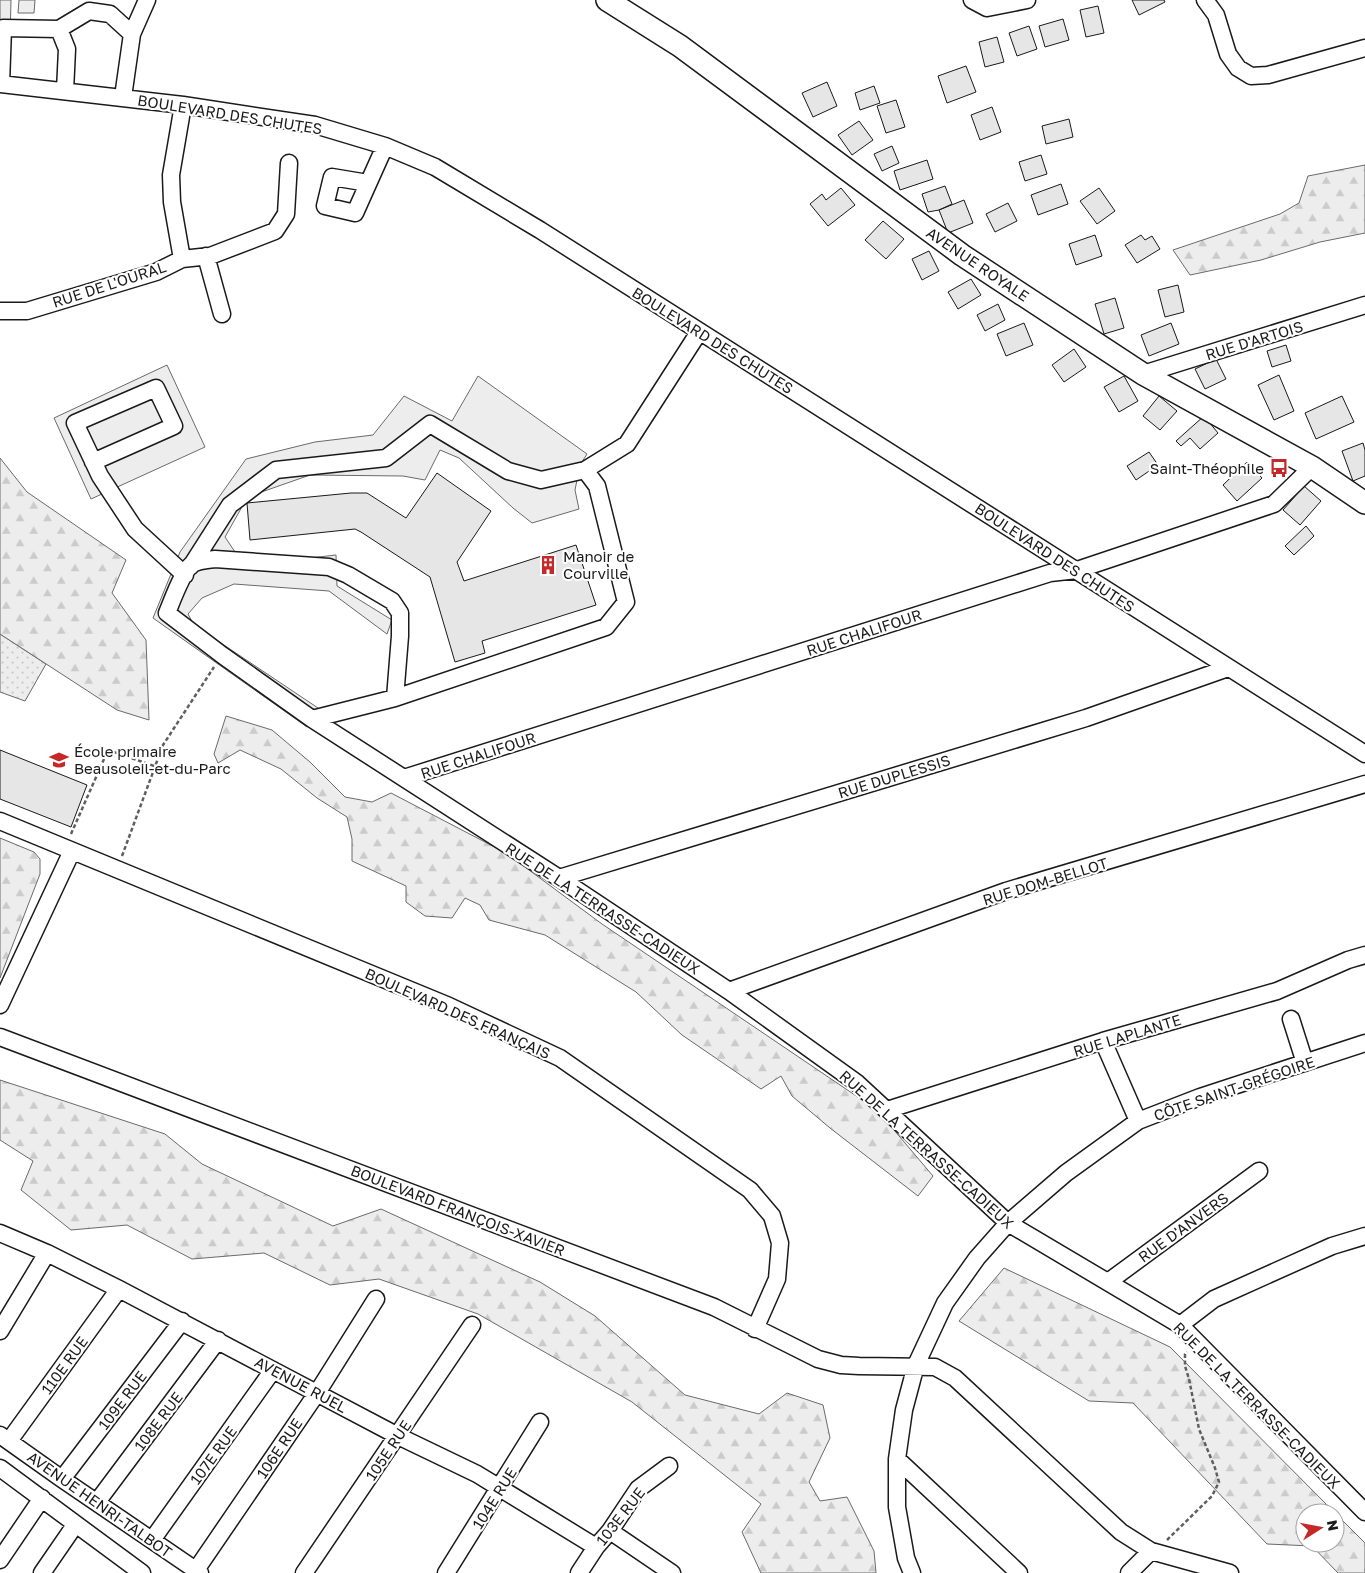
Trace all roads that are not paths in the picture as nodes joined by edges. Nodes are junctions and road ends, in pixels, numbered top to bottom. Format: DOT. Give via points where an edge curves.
graph roads {
  1 [pos="147,0"];
  2 [pos="607,0"];
  3 [pos="972,0"];
  4 [pos="1027,0"];
  5 [pos="1205,0"];
  6 [pos="59,29"];
  7 [pos="132,34"];
  8 [pos="1365,48"];
  9 [pos="0,84"];
  10 [pos="65,91"];
  11 [pos="123,97"];
  12 [pos="183,105"];
  13 [pos="385,146"];
  14 [pos="289,163"];
  15 [pos="368,183"];
  16 [pos="206,256"];
  17 [pos="182,259"];
  18 [pos="1365,306"];
  19 [pos="0,311"];
  20 [pos="222,314"];
  21 [pos="699,332"];
  22 [pos="1143,374"];
  23 [pos="93,462"];
  24 [pos="1312,467"];
  25 [pos="585,470"];
  26 [pos="1364,502"];
  27 [pos="188,570"];
  28 [pos="1077,570"];
  29 [pos="1228,668"];
  30 [pos="395,698"];
  31 [pos="312,718"];
  32 [pos="1365,754"];
  33 [pos="404,778"];
  34 [pos="1365,784"];
  35 [pos="0,821"];
  36 [pos="68,850"];
  37 [pos="559,878"];
  38 [pos="1365,955"];
  39 [pos="728,991"];
  40 [pos="0,1005"];
  41 [pos="1291,1019"];
  42 [pos="0,1037"];
  43 [pos="1103,1041"];
  44 [pos="1365,1043"];
  45 [pos="1305,1063"];
  46 [pos="887,1110"];
  47 [pos="1138,1121"];
  48 [pos="1259,1171"];
  49 [pos="1008,1223"];
  50 [pos="0,1233"];
  51 [pos="1365,1236"];
  52 [pos="47,1253"];
  53 [pos="1108,1282"];
  54 [pos="119,1288"];
  55 [pos="376,1298"];
  56 [pos="182,1321"];
  57 [pos="472,1325"];
  58 [pos="1180,1325"];
  59 [pos="755,1328"];
  60 [pos="0,1331"];
  61 [pos="218,1340"];
  62 [pos="916,1366"];
  63 [pos="273,1370"];
  64 [pos="317,1393"];
  65 [pos="540,1422"];
  66 [pos="398,1436"];
  67 [pos="4,1438"];
  68 [pos="897,1459"];
  69 [pos="669,1466"];
  70 [pos="0,1468"];
  71 [pos="62,1479"];
  72 [pos="500,1488"];
  73 [pos="42,1498"];
  74 [pos="97,1502"];
  75 [pos="1364,1508"];
  76 [pos="75,1525"];
  77 [pos="610,1531"];
  78 [pos="152,1540"];
  79 [pos="596,1547"];
  80 [pos="1151,1551"];
  81 [pos="0,1560"];
  82 [pos="132,1570"];
  83 [pos="198,1571"];
  84 [pos="42,1573"];
  85 [pos="304,1573"];
  86 [pos="446,1573"];
  87 [pos="579,1573"];
  88 [pos="672,1573"];
  89 [pos="912,1573"];
  90 [pos="1019,1573"];
  91 [pos="1129,1573"];
  92 [pos="1230,1573"];
  1 -- 7 [label="street"];
  2 -- 22 [label="main road, AVENUE ROYALE" via="680,46 962,255"];
  3 -- 4 [label="street" via="987,8"];
  5 -- 8 [label="street" via="1216,15 1228,54 1238,68 1251,76 1268,75"];
  6 -- 7 [label="street" via="89,10 110,14"];
  6 -- 9 [label="street" via="3,28"];
  6 -- 10 [label="street" via="67,49"];
  7 -- 11 [label="street"];
  9 -- 10 [label="street, BOULEVARD DES CHUTES"];
  10 -- 11 [label="street, BOULEVARD DES CHUTES"];
  11 -- 12 [label="street, BOULEVARD DES CHUTES"];
  12 -- 13 [label="street, BOULEVARD DES CHUTES" via="315,125"];
  12 -- 17 [label="street, RUE DE L'OURAL" via="171,175 172,202"];
  13 -- 15 [label="street"];
  13 -- 21 [label="street, BOULEVARD DES CHUTES" via="443,172"];
  14 -- 16 [label="street" via="286,214 275,231"];
  16 -- 17 [label="street"];
  16 -- 20 [label="street"];
  17 -- 19 [label="street, RUE DE L'OURAL" via="156,272 27,311"];
  18 -- 22 [label="street, RUE D'ARTOIS"];
  21 -- 25 [label="street" via="627,444"];
  21 -- 28 [label="street, BOULEVARD DES CHUTES"];
  22 -- 24 [label="main road, AVENUE ROYALE"];
  23 -- 23 [label="street" via="174,426 156,388 74,423"];
  23 -- 27 [label="street" via="135,529"];
  24 -- 26 [label="main road, AVENUE ROYALE"];
  24 -- 28 [label="street, RUE CHALIFOUR" via="1274,504"];
  25 -- 27 [label="street" via="541,480 508,472 430,424 386,458 276,470 230,505"];
  25 -- 30 [label="street" via="597,486 626,602 606,627"];
  27 -- 30 [label="street" via="203,560 329,567 392,601 400,613"];
  27 -- 31 [label="street, RUE DE LA TERRASSE-CADIEUX" via="167,613"];
  28 -- 29 [label="street, BOULEVARD DES CHUTES"];
  28 -- 33 [label="street, RUE CHALIFOUR" via="1050,573"];
  29 -- 32 [label="street, BOULEVARD DES CHUTES"];
  29 -- 37 [label="street, RUE DUPLESSIS" via="1086,718"];
  30 -- 31 [label="street"];
  31 -- 33 [label="street, RUE DE LA TERRASSE-CADIEUX"];
  33 -- 37 [label="street, RUE DE LA TERRASSE-CADIEUX"];
  34 -- 39 [label="street, RUE DOM-BELLOT" via="1006,891"];
  35 -- 36 [label="street, BOULEVARD DES FRANÇAIS"];
  36 -- 40 [label="street"];
  36 -- 59 [label="street, BOULEVARD DES FRANÇAIS" via="449,1006 560,1058 750,1190 772,1216 780,1243 777,1278"];
  37 -- 39 [label="street, RUE DE LA TERRASSE-CADIEUX"];
  38 -- 43 [label="street, RUE LAPLANTE" via="1277,991"];
  39 -- 46 [label="street, RUE DE LA TERRASSE-CADIEUX" via="857,1083"];
  41 -- 45 [label="street"];
  42 -- 59 [label="street, BOULEVARD FRANÇOIS-XAVIER" via="714,1307"];
  43 -- 46 [label="street, RUE LAPLANTE"];
  43 -- 47 [label="street"];
  44 -- 45 [label="street, CÔTE SAINT-GRÉGOIRE"];
  45 -- 47 [label="street, CÔTE SAINT-GRÉGOIRE"];
  46 -- 49 [label="street, RUE DE LA TERRASSE-CADIEUX"];
  47 -- 49 [label="street, CÔTE SAINT-GRÉGOIRE" via="1066,1173"];
  48 -- 53 [label="street, RUE D'ANVERS"];
  49 -- 53 [label="street, RUE DE LA TERRASSE-CADIEUX"];
  49 -- 62 [label="street, CÔTE SAINT-GRÉGOIRE" via="977,1258 945,1303"];
  50 -- 52 [label="street, AVENUE RUEL"];
  51 -- 58 [label="street" via="1332,1246 1214,1299"];
  52 -- 54 [label="street, AVENUE RUEL"];
  52 -- 60 [label="street"];
  53 -- 58 [label="street, RUE DE LA TERRASSE-CADIEUX"];
  54 -- 56 [label="street, AVENUE RUEL"];
  54 -- 67 [label="street, 110E RUE"];
  55 -- 64 [label="street, 106E RUE"];
  56 -- 61 [label="street, AVENUE RUEL"];
  56 -- 71 [label="street, 109E RUE"];
  57 -- 66 [label="street, 105E RUE"];
  58 -- 75 [label="street, RUE DE LA TERRASSE-CADIEUX"];
  59 -- 62 [label="street, BOULEVARD FRANÇOIS-XAVIER" via="818,1359 841,1365"];
  61 -- 63 [label="street, AVENUE RUEL"];
  61 -- 74 [label="street, 108E RUE"];
  62 -- 68 [label="street, CÔTE SAINT-GRÉGOIRE" via="904,1410"];
  62 -- 80 [label="street, BOULEVARD FRANÇOIS-XAVIER" via="935,1367 956,1378 1121,1532"];
  63 -- 64 [label="street, AVENUE RUEL"];
  63 -- 78 [label="street, 107E RUE"];
  64 -- 66 [label="street, AVENUE RUEL"];
  64 -- 83 [label="street, 106E RUE"];
  65 -- 72 [label="street, 104E RUE"];
  66 -- 72 [label="street, AVENUE RUEL"];
  66 -- 85 [label="street, 105E RUE"];
  67 -- 71 [label="street, AVENUE HENRI-TALBOT"];
  68 -- 89 [label="street, CÔTE SAINT-GRÉGOIRE" via="897,1507 906,1558"];
  68 -- 90 [label="street"];
  69 -- 77 [label="street, 103E RUE" via="638,1489"];
  70 -- 73 [label="street"];
  71 -- 74 [label="street, AVENUE HENRI-TALBOT"];
  72 -- 79 [label="street, AVENUE RUEL"];
  72 -- 86 [label="street, 104E RUE"];
  73 -- 76 [label="street"];
  73 -- 81 [label="street"];
  74 -- 78 [label="street, AVENUE HENRI-TALBOT"];
  76 -- 82 [label="street"];
  76 -- 84 [label="street"];
  77 -- 79 [label="street, 103E RUE"];
  77 -- 88 [label="street"];
  78 -- 83 [label="street, AVENUE HENRI-TALBOT"];
  79 -- 87 [label="street, 103E RUE"];
  80 -- 91 [label="street"];
  80 -- 92 [label="street, BOULEVARD FRANÇOIS-XAVIER"];
}
